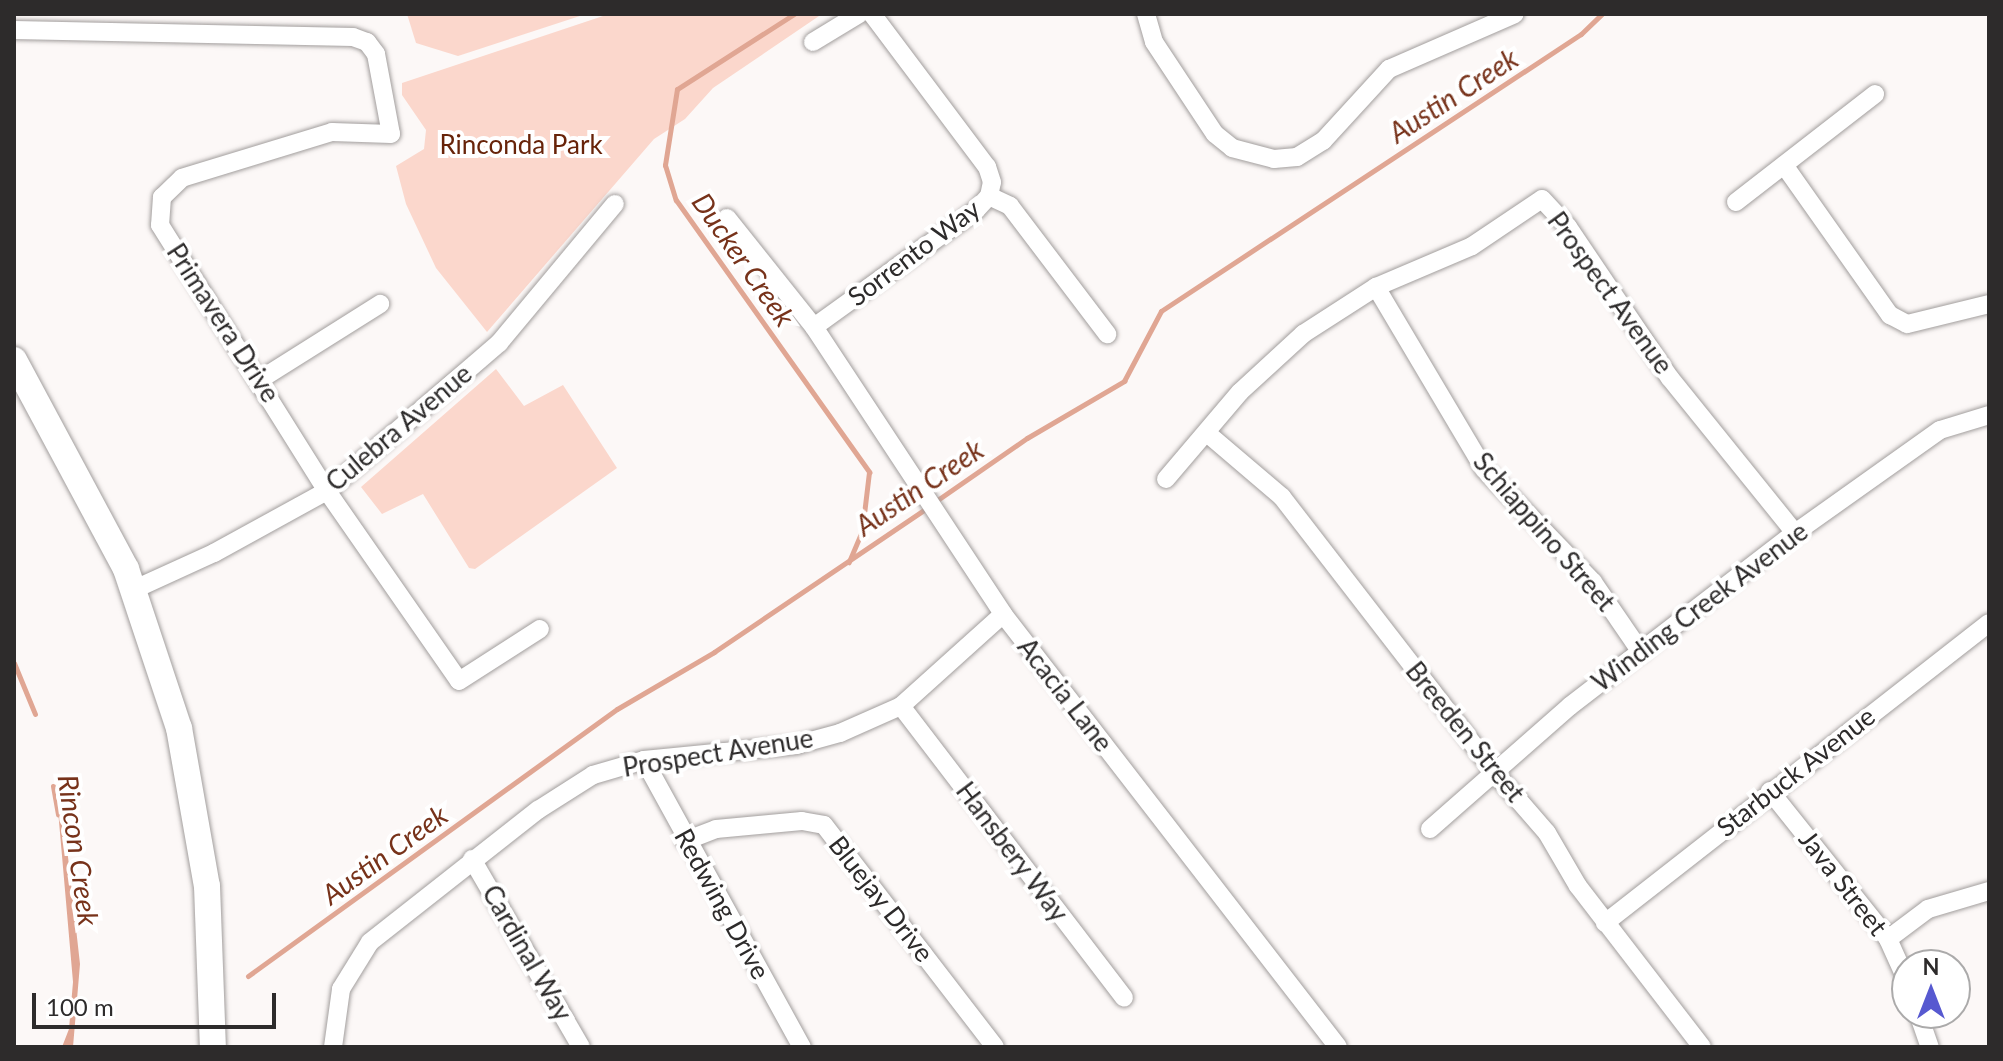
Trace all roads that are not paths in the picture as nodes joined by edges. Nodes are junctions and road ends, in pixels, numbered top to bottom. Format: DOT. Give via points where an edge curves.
graph roads {
  1 [pos="859,14"];
  2 [pos="872,14"];
  3 [pos="1146,14"];
  4 [pos="1515,14"];
  5 [pos="14,30"];
  6 [pos="813,42"];
  7 [pos="1875,94"];
  8 [pos="1784,165"];
  9 [pos="989,196"];
  10 [pos="1736,202"];
  11 [pos="615,204"];
  12 [pos="727,218"];
  13 [pos="1376,287"];
  14 [pos="380,304"];
  15 [pos="1989,304"];
  16 [pos="814,327"];
  17 [pos="1107,334"];
  18 [pos="14,360"];
  19 [pos="261,379"];
  20 [pos="1989,415"];
  21 [pos="1208,434"];
  22 [pos="1166,479"];
  23 [pos="327,491"];
  24 [pos="1795,533"];
  25 [pos="135,589"];
  26 [pos="1003,614"];
  27 [pos="1989,623"];
  28 [pos="540,629"];
  29 [pos="1641,652"];
  30 [pos="901,706"];
  31 [pos="644,760"];
  32 [pos="1495,773"];
  33 [pos="1770,791"];
  34 [pos="1430,829"];
  35 [pos="685,841"];
  36 [pos="472,859"];
  37 [pos="1989,891"];
  38 [pos="1605,923"];
  39 [pos="1888,939"];
  40 [pos="1893,949"];
  41 [pos="1124,998"];
  42 [pos="212,1036"];
  43 [pos="333,1047"];
  44 [pos="581,1047"];
  45 [pos="802,1047"];
  46 [pos="995,1047"];
  47 [pos="1338,1047"];
  48 [pos="1702,1047"];
  1 -- 6 [label="street"];
  2 -- 9 [label="street, Sorrento Way" via="987,167"];
  3 -- 4 [label="street" via="1154,42 1215,134 1232,148 1274,159 1297,157 1323,141 1389,69"];
  5 -- 19 [label="street, Primavera Drive" via="353,37 367,42 376,54 391,134 332,132 182,178 162,197 160,225"];
  7 -- 8 [label="street"];
  8 -- 10 [label="street"];
  8 -- 15 [label="street" via="1890,315 1907,324"];
  9 -- 16 [label="street, Sorrento Way"];
  9 -- 17 [label="street" via="1010,206"];
  11 -- 23 [label="street, Culebra Avenue" via="499,343"];
  12 -- 16 [label="street, Acacia Lane"];
  13 -- 21 [label="street, Prospect Avenue" via="1303,334 1240,392"];
  13 -- 24 [label="street, Prospect Avenue" via="1472,246 1542,199 1568,227 1670,378"];
  13 -- 29 [label="street, Schiappino Street" via="1484,469 1593,582"];
  14 -- 19 [label="street"];
  16 -- 26 [label="street, Acacia Lane"];
  18 -- 25 [label="main road" via="91,496"];
  19 -- 23 [label="street, Primavera Drive"];
  20 -- 24 [label="street, Winding Creek Avenue" via="1940,430"];
  21 -- 22 [label="street, Prospect Avenue"];
  21 -- 32 [label="street, Breeden Street" via="1282,497"];
  23 -- 25 [label="street, Culebra Avenue"];
  23 -- 28 [label="street, Primavera Drive" via="459,681"];
  24 -- 29 [label="street, Winding Creek Avenue"];
  25 -- 42 [label="main road" via="179,728 191,788 207,886"];
  26 -- 30 [label="street, Prospect Avenue"];
  26 -- 47 [label="street, Acacia Lane"];
  27 -- 33 [label="street, Starbuck Avenue"];
  29 -- 32 [label="street, Winding Creek Avenue"];
  30 -- 31 [label="street, Prospect Avenue" via="796,745"];
  30 -- 41 [label="street, Hansbery Way"];
  31 -- 35 [label="street, Redwing Drive"];
  31 -- 36 [label="street, Prospect Avenue" via="593,775"];
  32 -- 34 [label="street, Winding Creek Avenue"];
  32 -- 38 [label="street, Breeden Street" via="1547,833"];
  33 -- 38 [label="street, Starbuck Avenue"];
  33 -- 39 [label="street, Java Street"];
  35 -- 45 [label="street, Redwing Drive"];
  35 -- 46 [label="street, Bluejay Drive" via="716,829 802,821 824,825"];
  36 -- 43 [label="street, Prospect Avenue" via="382,929 357,958 336,1004"];
  36 -- 44 [label="street, Cardinal Way"];
  37 -- 39 [label="street" via="1928,909"];
  38 -- 48 [label="street, Breeden Street"];
  39 -- 40 [label="street, Java Street"];
}
